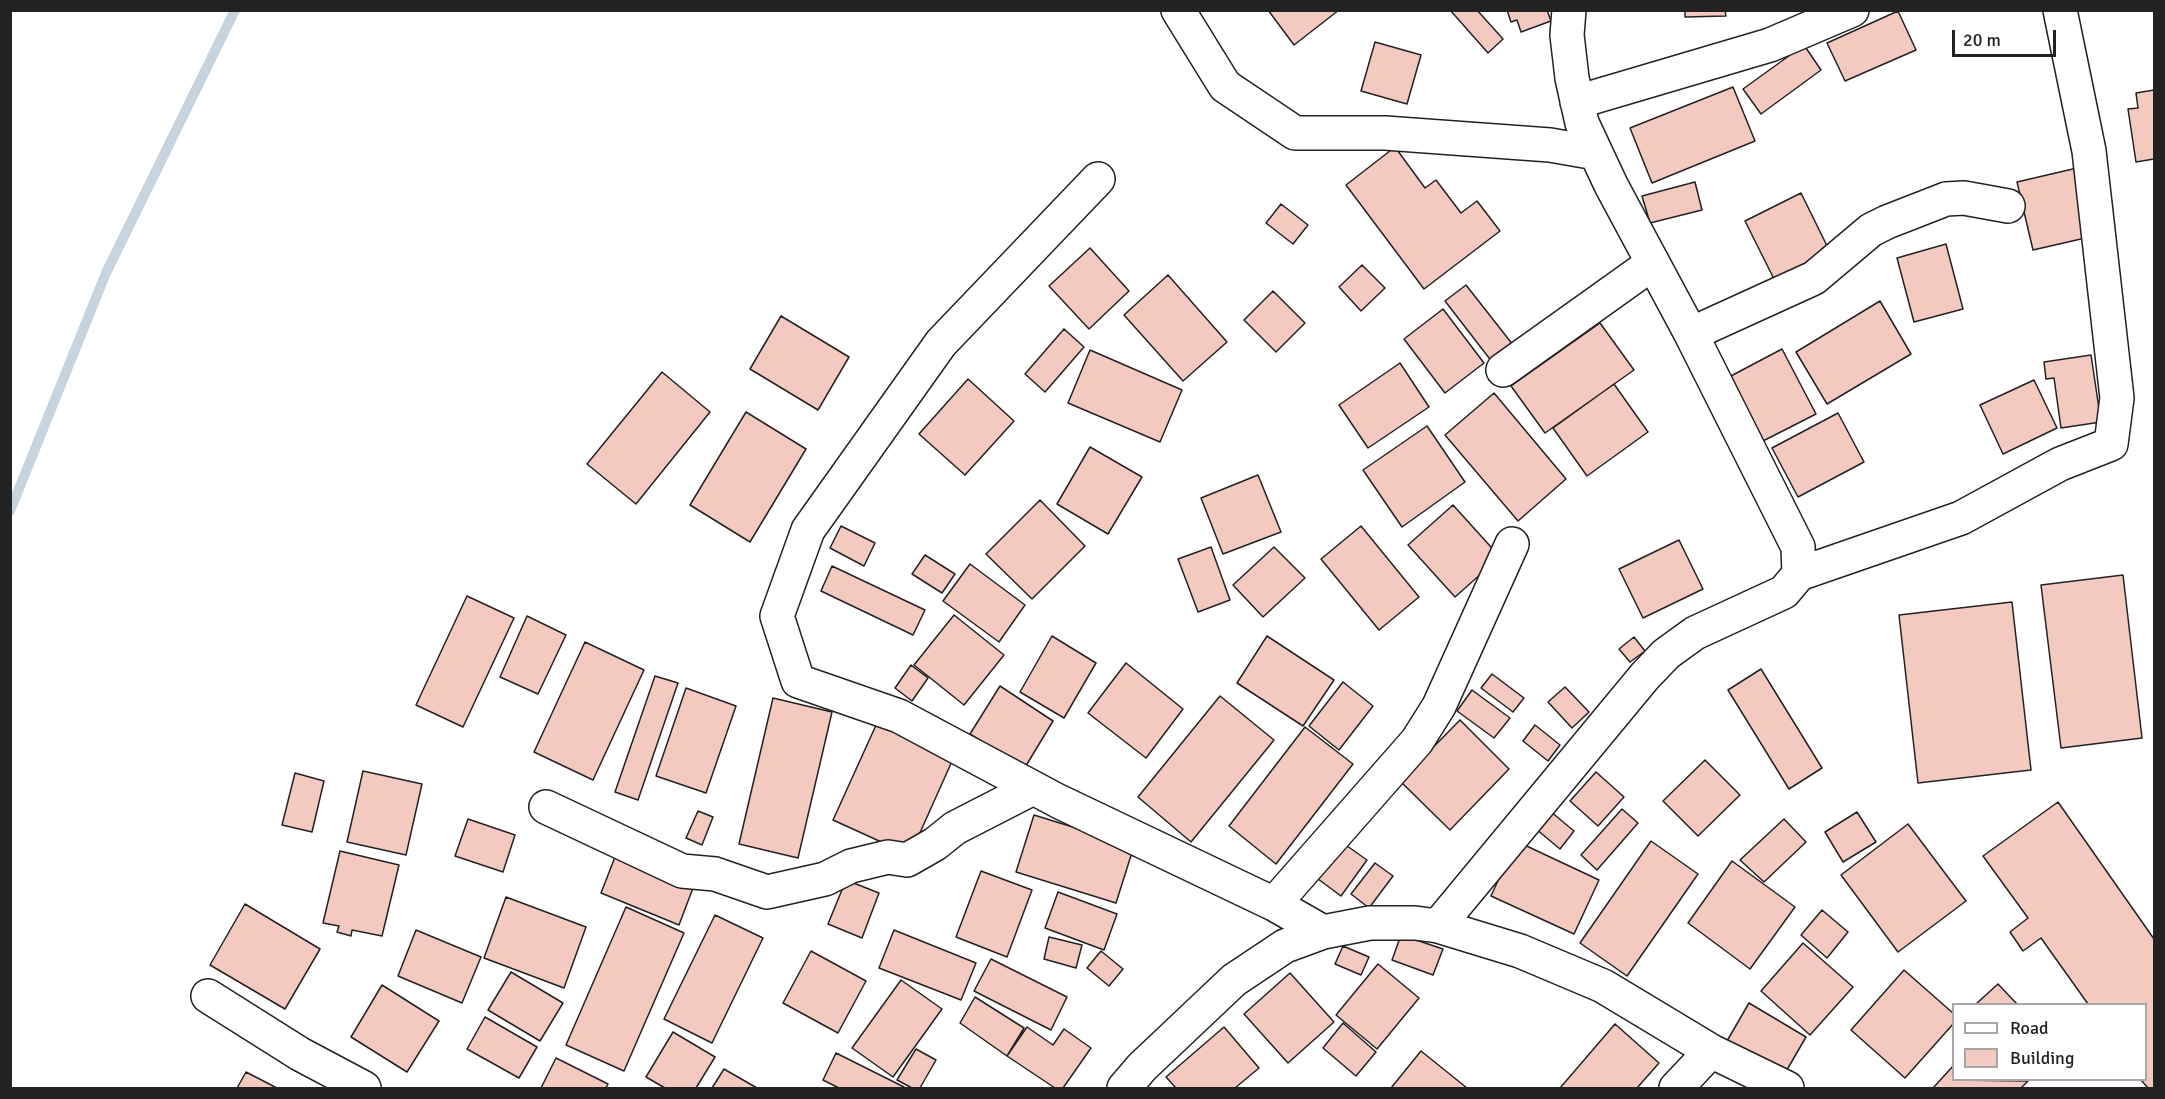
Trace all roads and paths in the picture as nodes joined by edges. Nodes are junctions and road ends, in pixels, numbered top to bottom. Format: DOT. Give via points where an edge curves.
graph roads {
  1 [pos="1178,10"];
  2 [pos="1569,10"];
  3 [pos="1852,10"];
  4 [pos="2060,10"];
  5 [pos="1577,102"];
  6 [pos="1596,153"];
  7 [pos="1098,179"];
  8 [pos="2008,206"];
  9 [pos="1653,263"];
  10 [pos="1691,334"];
  11 [pos="1503,370"];
  12 [pos="1512,544"];
  13 [pos="1799,574"];
  14 [pos="1033,788"];
  15 [pos="546,807"];
  16 [pos="1274,904"];
  17 [pos="1438,926"];
  18 [pos="1323,932"];
  19 [pos="208,996"];
  20 [pos="1711,1051"];
  21 [pos="364,1089"];
  22 [pos="1124,1089"];
  23 [pos="1676,1089"];
  24 [pos="1787,1089"];
  1 -- 6 [label="street" via="1225,86 1295,133 1385,133 1550,145"];
  2 -- 5 [label="street" via="1567,35"];
  3 -- 5 [label="street" via="1770,45"];
  4 -- 13 [label="street" via="2089,151 2117,398 2111,444 2060,464 1961,519"];
  5 -- 6 [label="street"];
  6 -- 9 [label="street"];
  7 -- 14 [label="street" via="941,342 808,530 777,616 798,681 898,716"];
  8 -- 10 [label="street" via="1964,198 1946,199 1887,222 1871,230 1814,278"];
  9 -- 10 [label="street"];
  9 -- 11 [label="street"];
  10 -- 13 [label="street" via="1798,547"];
  12 -- 16 [label="street" via="1418,741"];
  13 -- 17 [label="street" via="1784,592 1695,633 1666,654"];
  14 -- 15 [label="street" via="956,828 907,860 888,857 851,866 825,879 767,892 715,874 682,871"];
  14 -- 16 [label="street"];
  16 -- 18 [label="street"];
  17 -- 18 [label="street" via="1370,922"];
  17 -- 20 [label="street" via="1520,951 1603,986"];
  18 -- 22 [label="street" via="1285,946 1234,980"];
  19 -- 21 [label="street"];
  20 -- 23 [label="street"];
  20 -- 24 [label="street"];
}
